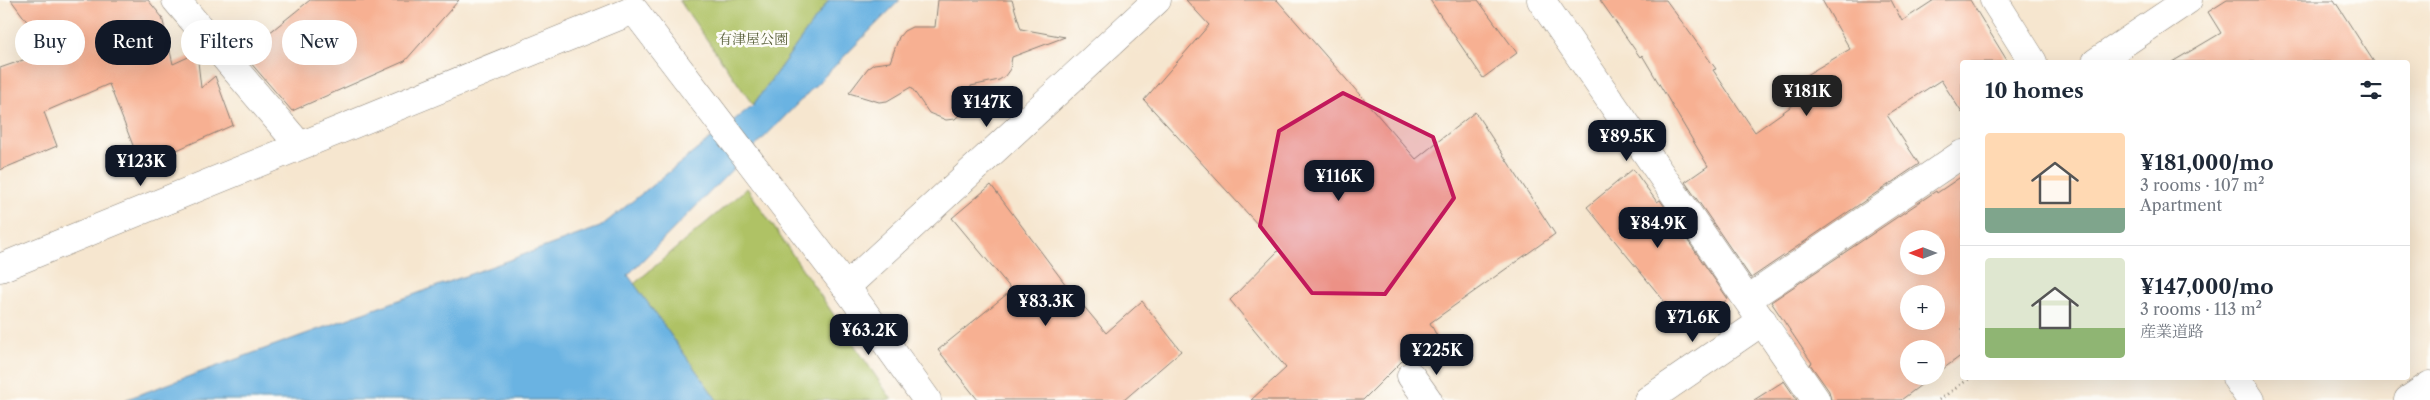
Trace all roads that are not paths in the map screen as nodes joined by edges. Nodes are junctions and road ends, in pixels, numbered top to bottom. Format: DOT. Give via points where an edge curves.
graph roads {
  1 [pos="176,0"];
  2 [pos="1157,0"];
  3 [pos="1541,0"];
  4 [pos="1994,0"];
  5 [pos="2188,0"];
  6 [pos="635,3"];
  7 [pos="2032,60"];
  8 [pos="2099,60"];
  9 [pos="299,145"];
  10 [pos="1960,155"];
  11 [pos="0,268"];
  12 [pos="846,287"];
  13 [pos="1748,299"];
  14 [pos="1763,321"];
  15 [pos="1411,376"];
  16 [pos="2237,380"];
  17 [pos="2430,385"];
  18 [pos="927,400"];
  19 [pos="1428,400"];
  20 [pos="1648,400"];
  21 [pos="1816,400"];
  22 [pos="2251,400"];
  23 [pos="2408,400"];
  1 -- 9 [label="street"];
  2 -- 12 [label="street"];
  3 -- 13 [label="street"];
  4 -- 7 [label="street"];
  5 -- 8 [label="street"];
  6 -- 9 [label="street"];
  6 -- 12 [label="street"];
  9 -- 11 [label="street"];
  10 -- 13 [label="street"];
  12 -- 18 [label="street"];
  13 -- 14 [label="street"];
  14 -- 20 [label="street"];
  14 -- 21 [label="street"];
  15 -- 19 [label="street"];
  16 -- 22 [label="street"];
  17 -- 23 [label="street"];
}
